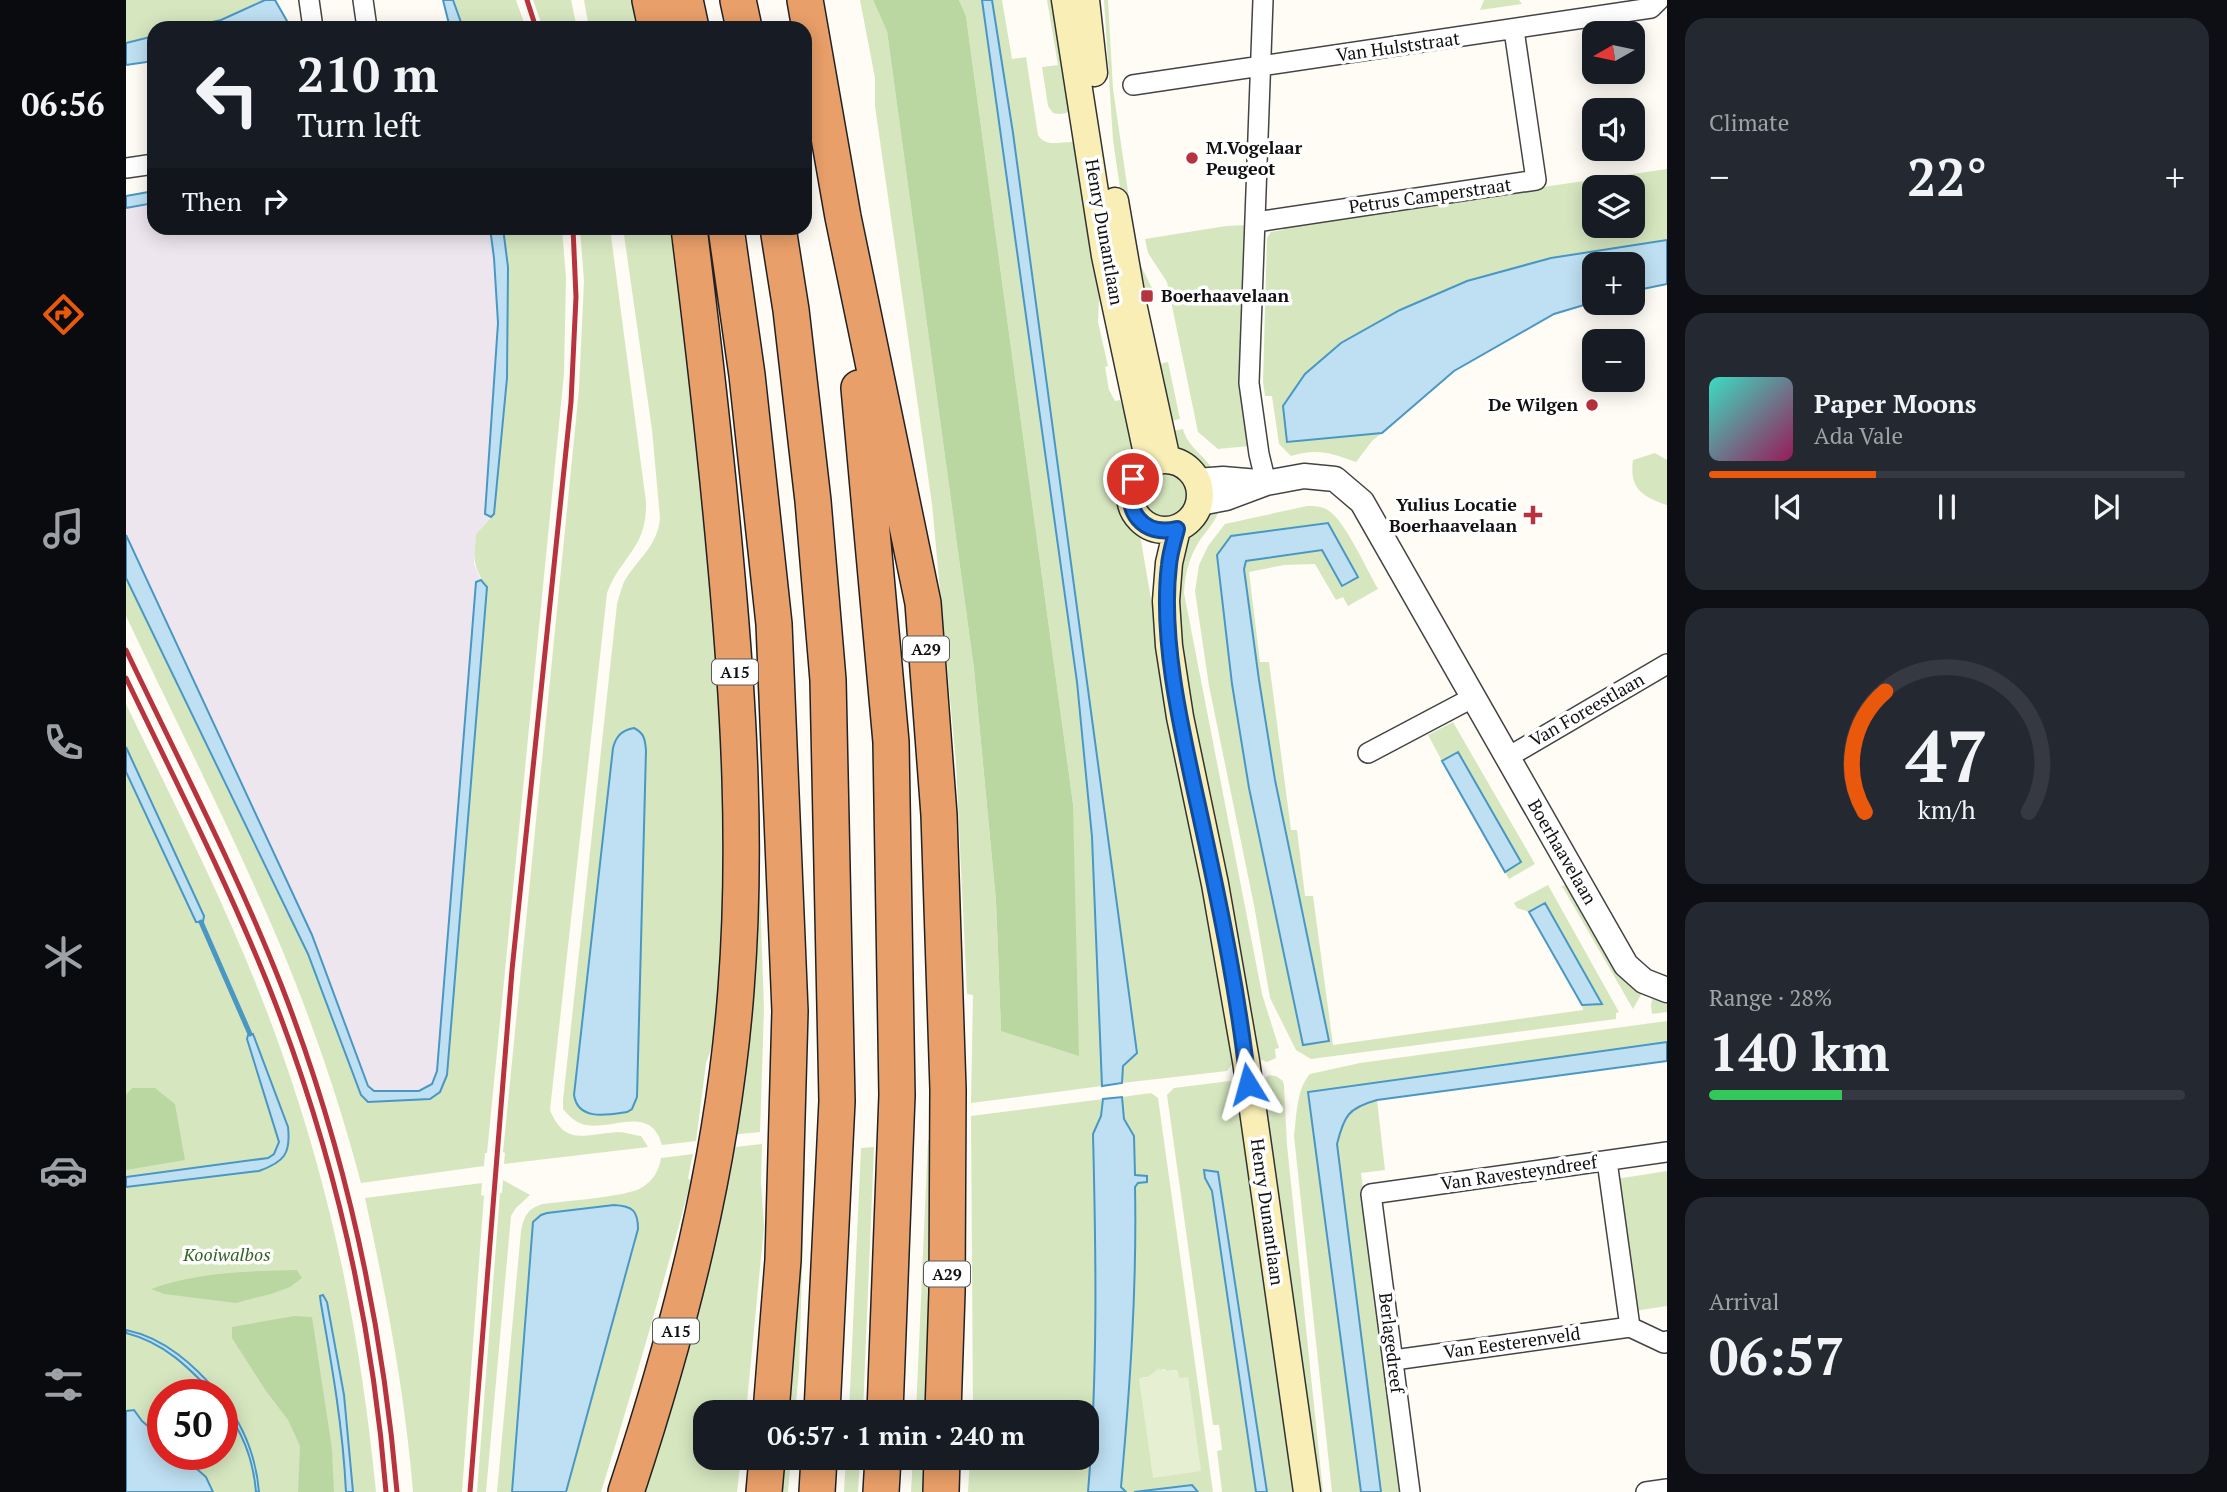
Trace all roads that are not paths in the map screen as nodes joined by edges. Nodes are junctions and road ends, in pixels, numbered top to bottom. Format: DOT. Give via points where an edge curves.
graph roads {
  1 [pos="309,0"];
  2 [pos="363,0"];
  3 [pos="650,0"];
  4 [pos="685,0"];
  5 [pos="738,0"];
  6 [pos="806,0"];
  7 [pos="1065,0"];
  8 [pos="1086,0"];
  9 [pos="1263,0"];
  10 [pos="1659,0"];
  11 [pos="312,21"];
  12 [pos="366,21"];
  13 [pos="654,21"];
  14 [pos="690,21"];
  15 [pos="742,21"];
  16 [pos="810,21"];
  17 [pos="1514,30"];
  18 [pos="812,34"];
  19 [pos="1261,66"];
  20 [pos="1133,85"];
  21 [pos="147,165"];
  22 [pos="126,168"];
  23 [pos="844,217"];
  24 [pos="1256,222"];
  25 [pos="690,235"];
  26 [pos="727,235"];
  27 [pos="779,235"];
  28 [pos="1158,461"];
  29 [pos="1265,483"];
  30 [pos="1198,492"];
  31 [pos="1164,529"];
  32 [pos="1667,664"];
  33 [pos="1472,698"];
  34 [pos="1368,753"];
  35 [pos="1508,757"];
  36 [pos="1667,990"];
  37 [pos="1667,1152"];
  38 [pos="1607,1161"];
  39 [pos="1371,1194"];
  40 [pos="1630,1327"];
  41 [pos="1666,1349"];
  42 [pos="1394,1360"];
  43 [pos="772,1400"];
  44 [pos="823,1400"];
  45 [pos="885,1400"];
  46 [pos="943,1400"];
  47 [pos="766,1470"];
  48 [pos="818,1470"];
  49 [pos="882,1470"];
  50 [pos="942,1470"];
  51 [pos="1667,1489"];
  52 [pos="626,1492"];
  53 [pos="764,1492"];
  54 [pos="817,1492"];
  55 [pos="881,1492"];
  56 [pos="941,1492"];
  57 [pos="1307,1492"];
  58 [pos="1410,1492"];
  59 [pos="1646,1492"];
  1 -- 11 [label="street"];
  2 -- 12 [label="street"];
  3 -- 13 [label="highway"];
  4 -- 14 [label="highway"];
  5 -- 15 [label="highway"];
  6 -- 16 [label="highway"];
  7 -- 28 [label="main road, Henry Dunantlaan" via="1105,256"];
  8 -- 28 [label="main road, Henry Dunantlaan" via="1094,78"];
  9 -- 19 [label="street"];
  10 -- 17 [label="street, Van Hulststraat" via="1651,8"];
  17 -- 19 [label="street, Van Hulststraat"];
  17 -- 24 [label="street, Petrus Camperstraat" via="1536,180"];
  18 -- 23 [label="highway"];
  19 -- 20 [label="street, Van Hulststraat"];
  19 -- 24 [label="street"];
  21 -- 22 [label="street"];
  23 -- 45 [label="highway" via="891,742 898,1095"];
  23 -- 46 [label="highway, A29" via="923,603 939,815 948,1089"];
  24 -- 29 [label="street" via="1249,383"];
  25 -- 52 [label="highway, A15" via="735,665 742,871 736,992 722,1118 679,1321"];
  26 -- 43 [label="highway, A15" via="751,401 774,624 790,1011 783,1260"];
  27 -- 44 [label="highway" via="813,501 828,680 837,1101"];
  28 -- 30 [label="main road" via="1185,466"];
  28 -- 31 [label="main road" via="1140,470 1129,491 1141,522"];
  29 -- 30 [label="street, Boerhaavelaan" via="1226,498"];
  29 -- 33 [label="street, Boerhaavelaan" via="1304,476 1335,479 1362,502"];
  30 -- 31 [label="main road" via="1195,514 1187,523"];
  31 -- 57 [label="main road, Henry Dunantlaan" via="1169,564 1169,646 1247,1073"];
  32 -- 35 [label="street, Van Foreestlaan"];
  33 -- 34 [label="street"];
  33 -- 35 [label="street, Boerhaavelaan"];
  35 -- 36 [label="street, Boerhaavelaan" via="1626,965 1644,981"];
  37 -- 38 [label="street, Van Ravesteyndreef"];
  38 -- 39 [label="street, Van Ravesteyndreef"];
  38 -- 40 [label="street"];
  39 -- 42 [label="street, Berlagedreef"];
  40 -- 41 [label="street"];
  40 -- 42 [label="street, Van Eesterenveld"];
  42 -- 58 [label="street, Berlagedreef"];
  47 -- 53 [label="highway"];
  48 -- 54 [label="highway"];
  49 -- 55 [label="highway"];
  50 -- 56 [label="highway"];
  51 -- 59 [label="street"];
}
